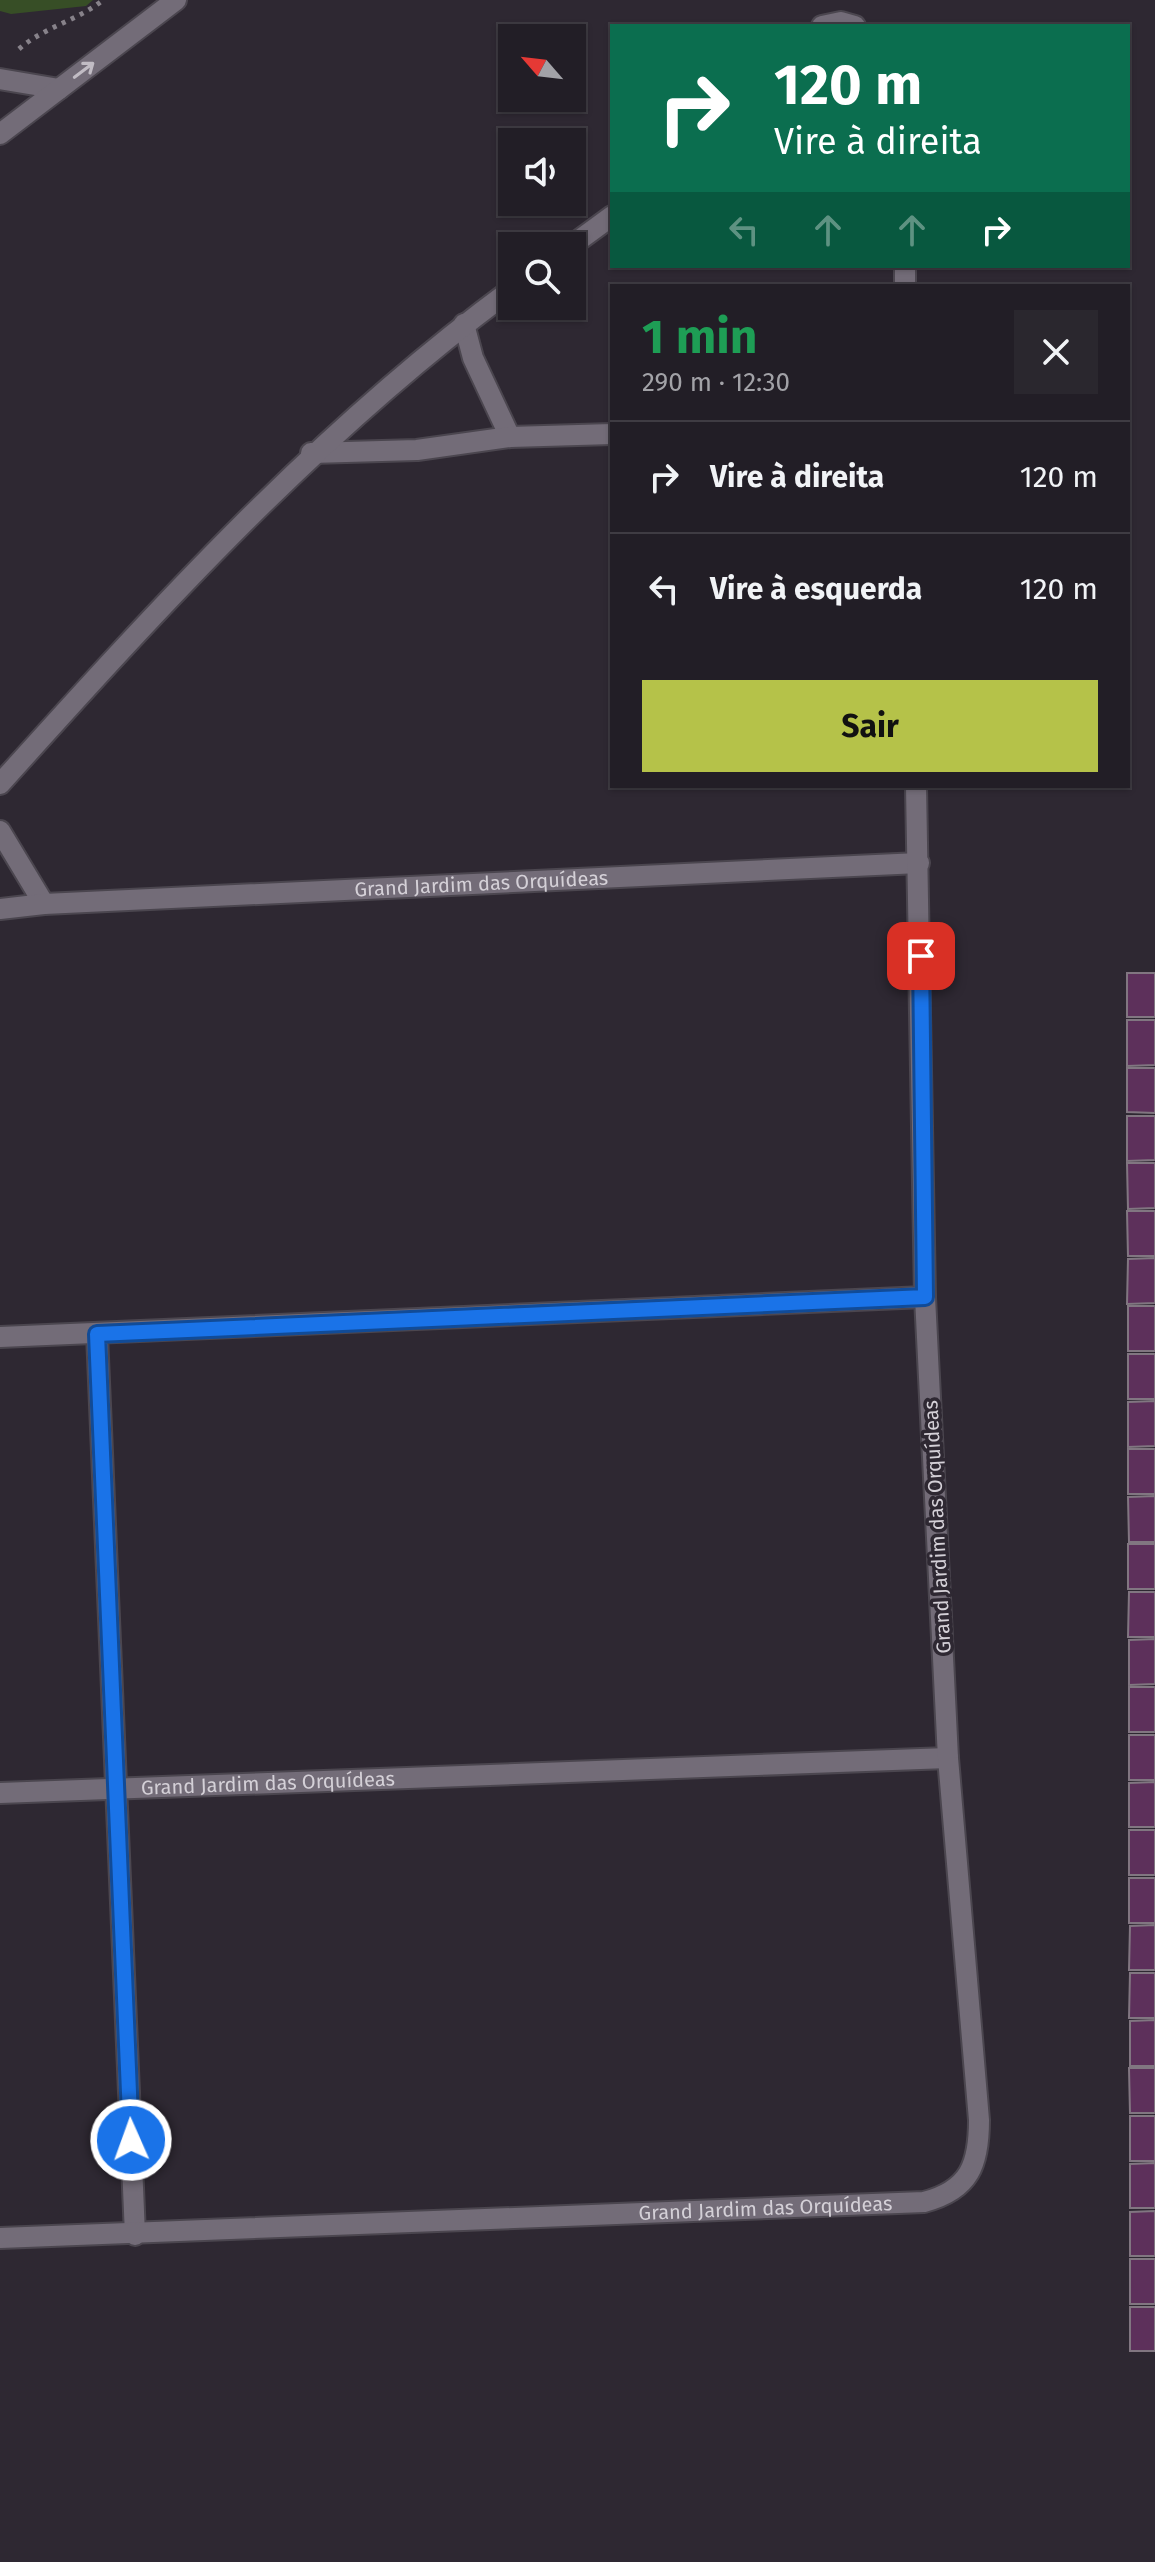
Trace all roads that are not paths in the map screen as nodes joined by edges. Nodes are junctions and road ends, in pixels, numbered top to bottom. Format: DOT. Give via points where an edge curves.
graph roads {
  1 [pos="176,0"];
  2 [pos="0,79"];
  3 [pos="59,89"];
  4 [pos="0,134"];
  5 [pos="610,217"];
  6 [pos="586,235"];
  7 [pos="498,299"];
  8 [pos="464,324"];
  9 [pos="610,434"];
  10 [pos="510,437"];
  11 [pos="311,453"];
  12 [pos="0,784"];
  13 [pos="916,788"];
  14 [pos="0,831"];
  15 [pos="919,863"];
  16 [pos="44,904"];
  17 [pos="0,909"];
  18 [pos="925,1297"];
  19 [pos="97,1334"];
  20 [pos="0,1337"];
  21 [pos="948,1758"];
  22 [pos="117,1790"];
  23 [pos="0,1793"];
  24 [pos="135,2235"];
  25 [pos="0,2238"];
  3 -- 1 [label="street, one-way"];
  2 -- 3 [label="street"];
  3 -- 4 [label="street"];
  5 -- 6 [label="street"];
  7 -- 8 [label="street"];
  8 -- 10 [label="street" via="473,358"];
  8 -- 11 [label="street"];
  9 -- 10 [label="street"];
  10 -- 11 [label="street" via="417,450"];
  11 -- 12 [label="street" via="165,601"];
  13 -- 15 [label="street, Grand Jardim das Orquídeas"];
  14 -- 16 [label="street"];
  15 -- 16 [label="street, Grand Jardim das Orquídeas"];
  15 -- 18 [label="street, Grand Jardim das Orquídeas"];
  16 -- 17 [label="street, Grand Jardim das Orquídeas"];
  18 -- 19 [label="street"];
  18 -- 21 [label="street, Grand Jardim das Orquídeas"];
  19 -- 20 [label="street"];
  19 -- 22 [label="street, Grand Jardim das Orquídeas"];
  21 -- 22 [label="street, Grand Jardim das Orquídeas"];
  21 -- 24 [label="street, Grand Jardim das Orquídeas" via="979,2142 962,2184 945,2196 908,2202"];
  22 -- 23 [label="street, Grand Jardim das Orquídeas"];
  22 -- 24 [label="street, Grand Jardim das Orquídeas"];
  24 -- 25 [label="street, Grand Jardim das Orquídeas"];
}
